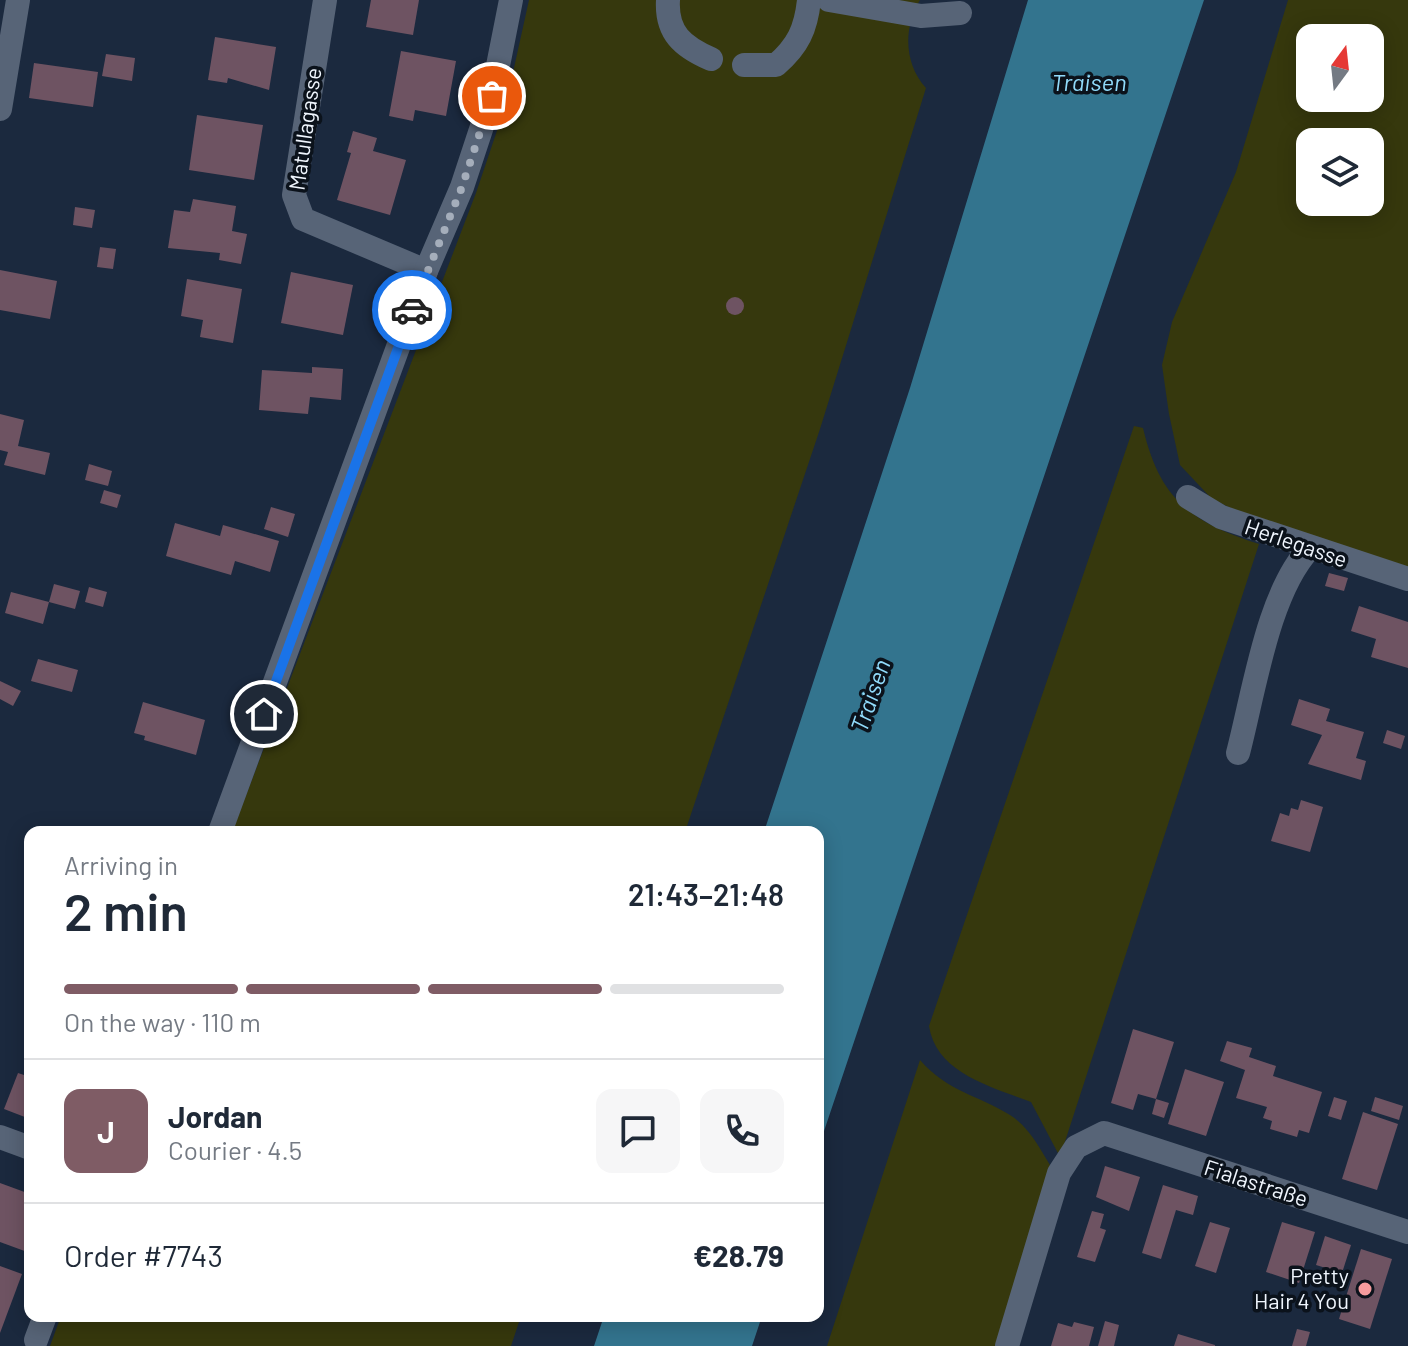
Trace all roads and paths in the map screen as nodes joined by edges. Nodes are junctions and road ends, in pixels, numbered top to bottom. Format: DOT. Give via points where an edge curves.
graph roads {
  1 [pos="18,0"];
  2 [pos="325,0"];
  3 [pos="511,0"];
  4 [pos="668,0"];
  5 [pos="809,0"];
  6 [pos="829,0"];
  7 [pos="960,13"];
  8 [pos="711,59"];
  9 [pos="744,65"];
  10 [pos="0,109"];
  11 [pos="426,271"];
  12 [pos="1188,497"];
  13 [pos="1310,548"];
  14 [pos="1408,579"];
  15 [pos="1238,753"];
  16 [pos="222,826"];
  17 [pos="0,1137"];
  18 [pos="24,1146"];
  19 [pos="1408,1232"];
  20 [pos="43,1322"];
  21 [pos="36,1340"];
  22 [pos="1007,1346"];
  1 -- 10 [label="street"];
  2 -- 11 [label="street, Matullagasse" via="294,195 297,210 303,219"];
  3 -- 11 [label="street" via="492,96 462,187"];
  4 -- 8 [label="street" via="673,34 688,49"];
  5 -- 9 [label="street" via="795,48 776,65"];
  6 -- 7 [label="street" via="921,16"];
  11 -- 16 [label="street"];
  12 -- 13 [label="street, Herlegasse" via="1221,517"];
  13 -- 14 [label="street, Herlegasse"];
  13 -- 15 [label="street" via="1294,565 1281,592"];
  17 -- 18 [label="street"];
  19 -- 22 [label="street, Fialastraße" via="1104,1133 1076,1147 1059,1173"];
  20 -- 21 [label="street"];
}
